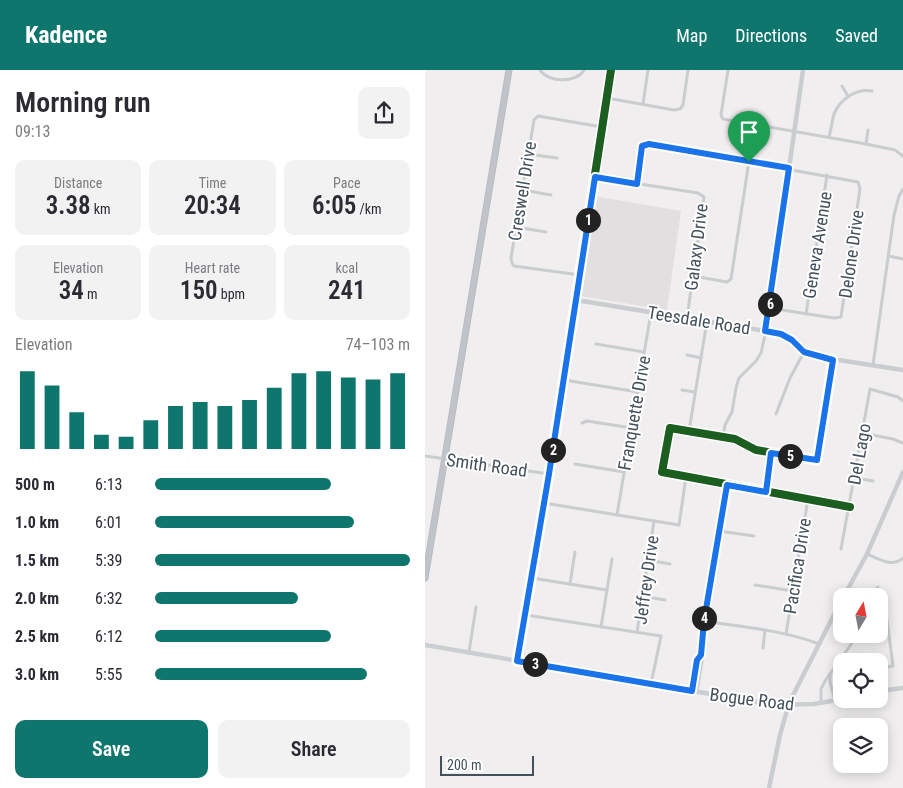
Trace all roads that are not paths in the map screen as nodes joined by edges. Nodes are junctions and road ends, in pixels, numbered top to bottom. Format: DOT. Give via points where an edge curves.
graph roads {
  1 [pos="509,70"];
  2 [pos="540,70"];
  3 [pos="583,70"];
  4 [pos="611,70"];
  5 [pos="648,70"];
  6 [pos="688,70"];
  7 [pos="727,70"];
  8 [pos="803,70"];
  9 [pos="842,86"];
  10 [pos="873,90"];
  11 [pos="848,96"];
  12 [pos="607,98"];
  13 [pos="643,104"];
  14 [pos="602,127"];
  15 [pos="868,130"];
  16 [pos="795,132"];
  17 [pos="829,137"];
  18 [pos="866,144"];
  19 [pos="528,154"];
  20 [pos="903,156"];
  21 [pos="557,158"];
  22 [pos="749,162"];
  23 [pos="789,168"];
  24 [pos="827,175"];
  25 [pos="595,177"];
  26 [pos="637,184"];
  27 [pos="903,189"];
  28 [pos="523,190"];
  29 [pos="551,195"];
  30 [pos="516,227"];
  31 [pos="547,232"];
  32 [pos="889,256"];
  33 [pos="903,259"];
  34 [pos="580,275"];
  35 [pos="693,276"];
  36 [pos="576,300"];
  37 [pos="769,308"];
  38 [pos="651,312"];
  39 [pos="806,314"];
  40 [pos="687,318"];
  41 [pos="707,321"];
  42 [pos="765,331"];
  43 [pos="596,344"];
  44 [pos="644,352"];
  45 [pos="804,352"];
  46 [pos="687,355"];
  47 [pos="701,358"];
  48 [pos="833,360"];
  49 [pos="873,366"];
  50 [pos="903,370"];
  51 [pos="564,380"];
  52 [pos="682,390"];
  53 [pos="637,392"];
  54 [pos="695,392"];
  55 [pos="903,401"];
  56 [pos="776,414"];
  57 [pos="582,423"];
  58 [pos="631,428"];
  59 [pos="689,431"];
  60 [pos="862,433"];
  61 [pos="723,437"];
  62 [pos="903,443"];
  63 [pos="771,453"];
  64 [pos="425,456"];
  65 [pos="445,459"];
  66 [pos="575,464"];
  67 [pos="624,472"];
  68 [pos="903,472"];
  69 [pos="549,474"];
  70 [pos="686,477"];
  71 [pos="855,478"];
  72 [pos="873,481"];
  73 [pos="727,485"];
  74 [pos="766,492"];
  75 [pos="808,499"];
  76 [pos="544,503"];
  77 [pos="850,507"];
  78 [pos="617,515"];
  79 [pos="654,521"];
  80 [pos="719,530"];
  81 [pos="754,536"];
  82 [pos="841,549"];
  83 [pos="575,552"];
  84 [pos="867,554"];
  85 [pos="903,558"];
  86 [pos="612,559"];
  87 [pos="648,560"];
  88 [pos="670,564"];
  89 [pos="425,578"];
  90 [pos="532,578"];
  91 [pos="570,584"];
  92 [pos="755,585"];
  93 [pos="848,588"];
  94 [pos="607,590"];
  95 [pos="793,591"];
  96 [pos="643,596"];
  97 [pos="665,600"];
  98 [pos="476,607"];
  99 [pos="526,615"];
  100 [pos="833,620"];
  101 [pos="704,621"];
  102 [pos="601,627"];
  103 [pos="888,628"];
  104 [pos="765,630"];
  105 [pos="637,632"];
  106 [pos="786,634"];
  107 [pos="819,644"];
  108 [pos="425,645"];
  109 [pos="763,648"];
  110 [pos="469,652"];
  111 [pos="517,661"];
  112 [pos="888,667"];
  113 [pos="833,671"];
  114 [pos="830,674"];
  115 [pos="651,684"];
  116 [pos="903,688"];
  117 [pos="888,690"];
  118 [pos="694,691"];
  119 [pos="833,693"];
  120 [pos="833,701"];
  121 [pos="821,703"];
  122 [pos="788,706"];
  123 [pos="769,788"];
  1 -- 65 [label="highway"];
  2 -- 3 [label="street" via="547,77 557,79 580,76"];
  4 -- 12 [label="street"];
  5 -- 13 [label="street"];
  6 -- 13 [label="street" via="680,109"];
  7 -- 16 [label="street" via="723,119"];
  8 -- 16 [label="street"];
  9 -- 11 [label="street"];
  10 -- 11 [label="street"];
  11 -- 17 [label="street" via="834,114"];
  12 -- 13 [label="street"];
  12 -- 14 [label="street"];
  14 -- 19 [label="street, Creswell Drive" via="538,116 534,120"];
  14 -- 25 [label="street"];
  15 -- 18 [label="street"];
  16 -- 17 [label="street"];
  16 -- 23 [label="street"];
  17 -- 18 [label="street"];
  18 -- 20 [label="street" via="895,150"];
  19 -- 21 [label="street"];
  19 -- 28 [label="street, Creswell Drive"];
  22 -- 23 [label="street"];
  22 -- 26 [label="street" via="649,144 642,146"];
  22 -- 35 [label="street" via="731,279 727,282"];
  23 -- 24 [label="street"];
  23 -- 37 [label="street"];
  24 -- 39 [label="street, Geneva Avenue"];
  24 -- 39 [label="street, Delone Drive" via="854,180 861,189 842,316"];
  25 -- 26 [label="street, Galaxy Drive"];
  25 -- 34 [label="street"];
  26 -- 35 [label="street, Galaxy Drive" via="698,193 704,197"];
  27 -- 32 [label="street" via="894,215"];
  28 -- 29 [label="street"];
  28 -- 30 [label="street, Creswell Drive"];
  30 -- 31 [label="street"];
  30 -- 34 [label="street, Creswell Drive" via="511,258 514,266"];
  32 -- 33 [label="street"];
  32 -- 49 [label="street"];
  34 -- 36 [label="street"];
  35 -- 40 [label="street, Galaxy Drive"];
  36 -- 38 [label="street, Teesdale Road"];
  36 -- 51 [label="street"];
  37 -- 39 [label="street, Delone Drive"];
  37 -- 42 [label="street"];
  38 -- 40 [label="street, Teesdale Road"];
  38 -- 44 [label="street, Franquette Drive"];
  40 -- 41 [label="street, Teesdale Road"];
  41 -- 42 [label="street, Teesdale Road"];
  41 -- 47 [label="street"];
  42 -- 45 [label="street, Teesdale Road" via="781,334"];
  42 -- 61 [label="street" via="761,353 739,378 735,388 732,412"];
  43 -- 44 [label="street"];
  44 -- 53 [label="street, Franquette Drive"];
  45 -- 48 [label="street, Teesdale Road"];
  45 -- 56 [label="street"];
  46 -- 47 [label="street"];
  47 -- 54 [label="street"];
  48 -- 49 [label="street, Teesdale Road"];
  48 -- 63 [label="street" via="817,460"];
  49 -- 50 [label="street, Teesdale Road"];
  51 -- 53 [label="street"];
  51 -- 69 [label="street"];
  52 -- 54 [label="street"];
  53 -- 58 [label="street, Franquette Drive"];
  54 -- 59 [label="street"];
  55 -- 60 [label="street, Del Lago" via="870,390"];
  57 -- 58 [label="street"];
  58 -- 67 [label="street, Franquette Drive"];
  59 -- 61 [label="street"];
  59 -- 70 [label="street" via="670,428 661,472"];
  60 -- 62 [label="street"];
  60 -- 71 [label="street, Del Lago"];
  61 -- 63 [label="street"];
  63 -- 74 [label="street"];
  64 -- 65 [label="street, Smith Road"];
  65 -- 69 [label="street, Smith Road"];
  65 -- 89 [label="highway"];
  66 -- 67 [label="street"];
  67 -- 78 [label="street, Franquette Drive"];
  68 -- 84 [label="street"];
  69 -- 76 [label="street"];
  70 -- 73 [label="street"];
  70 -- 79 [label="street, Jeffrey Drive" via="679,525"];
  71 -- 72 [label="street"];
  71 -- 77 [label="street, Del Lago"];
  73 -- 74 [label="street"];
  73 -- 80 [label="street"];
  74 -- 75 [label="street"];
  75 -- 77 [label="street"];
  75 -- 95 [label="street, Pacifica Drive"];
  76 -- 78 [label="street"];
  76 -- 90 [label="street"];
  77 -- 82 [label="street, Del Lago"];
  78 -- 79 [label="street"];
  79 -- 87 [label="street, Jeffrey Drive"];
  80 -- 81 [label="street"];
  80 -- 101 [label="street"];
  83 -- 91 [label="street"];
  84 -- 85 [label="street" via="895,563"];
  84 -- 93 [label="street"];
  86 -- 94 [label="street"];
  87 -- 88 [label="street"];
  87 -- 96 [label="street, Jeffrey Drive"];
  90 -- 91 [label="street"];
  90 -- 99 [label="street"];
  91 -- 94 [label="street"];
  92 -- 95 [label="street"];
  94 -- 102 [label="street"];
  95 -- 106 [label="street, Pacifica Drive"];
  96 -- 97 [label="street"];
  96 -- 105 [label="street, Jeffrey Drive"];
  98 -- 110 [label="street"];
  99 -- 102 [label="street"];
  99 -- 111 [label="street"];
  100 -- 107 [label="street"];
  101 -- 104 [label="street"];
  101 -- 118 [label="street"];
  102 -- 105 [label="street"];
  103 -- 112 [label="street" via="893,666"];
  104 -- 106 [label="street"];
  104 -- 109 [label="street"];
  105 -- 115 [label="street, Jeffrey Drive" via="661,636"];
  106 -- 107 [label="street"];
  107 -- 122 [label="street"];
  108 -- 110 [label="main road, Bogue Road"];
  110 -- 111 [label="main road, Bogue Road"];
  111 -- 115 [label="main road, Bogue Road"];
  113 -- 114 [label="street"];
  114 -- 119 [label="street"];
  114 -- 121 [label="street" via="821,689"];
  115 -- 118 [label="main road, Bogue Road"];
  116 -- 117 [label="main road"];
  118 -- 122 [label="main road, Bogue Road"];
  120 -- 121 [label="main road, Bogue Road"];
  121 -- 122 [label="main road, Bogue Road"];
  122 -- 123 [label="street"];
}
